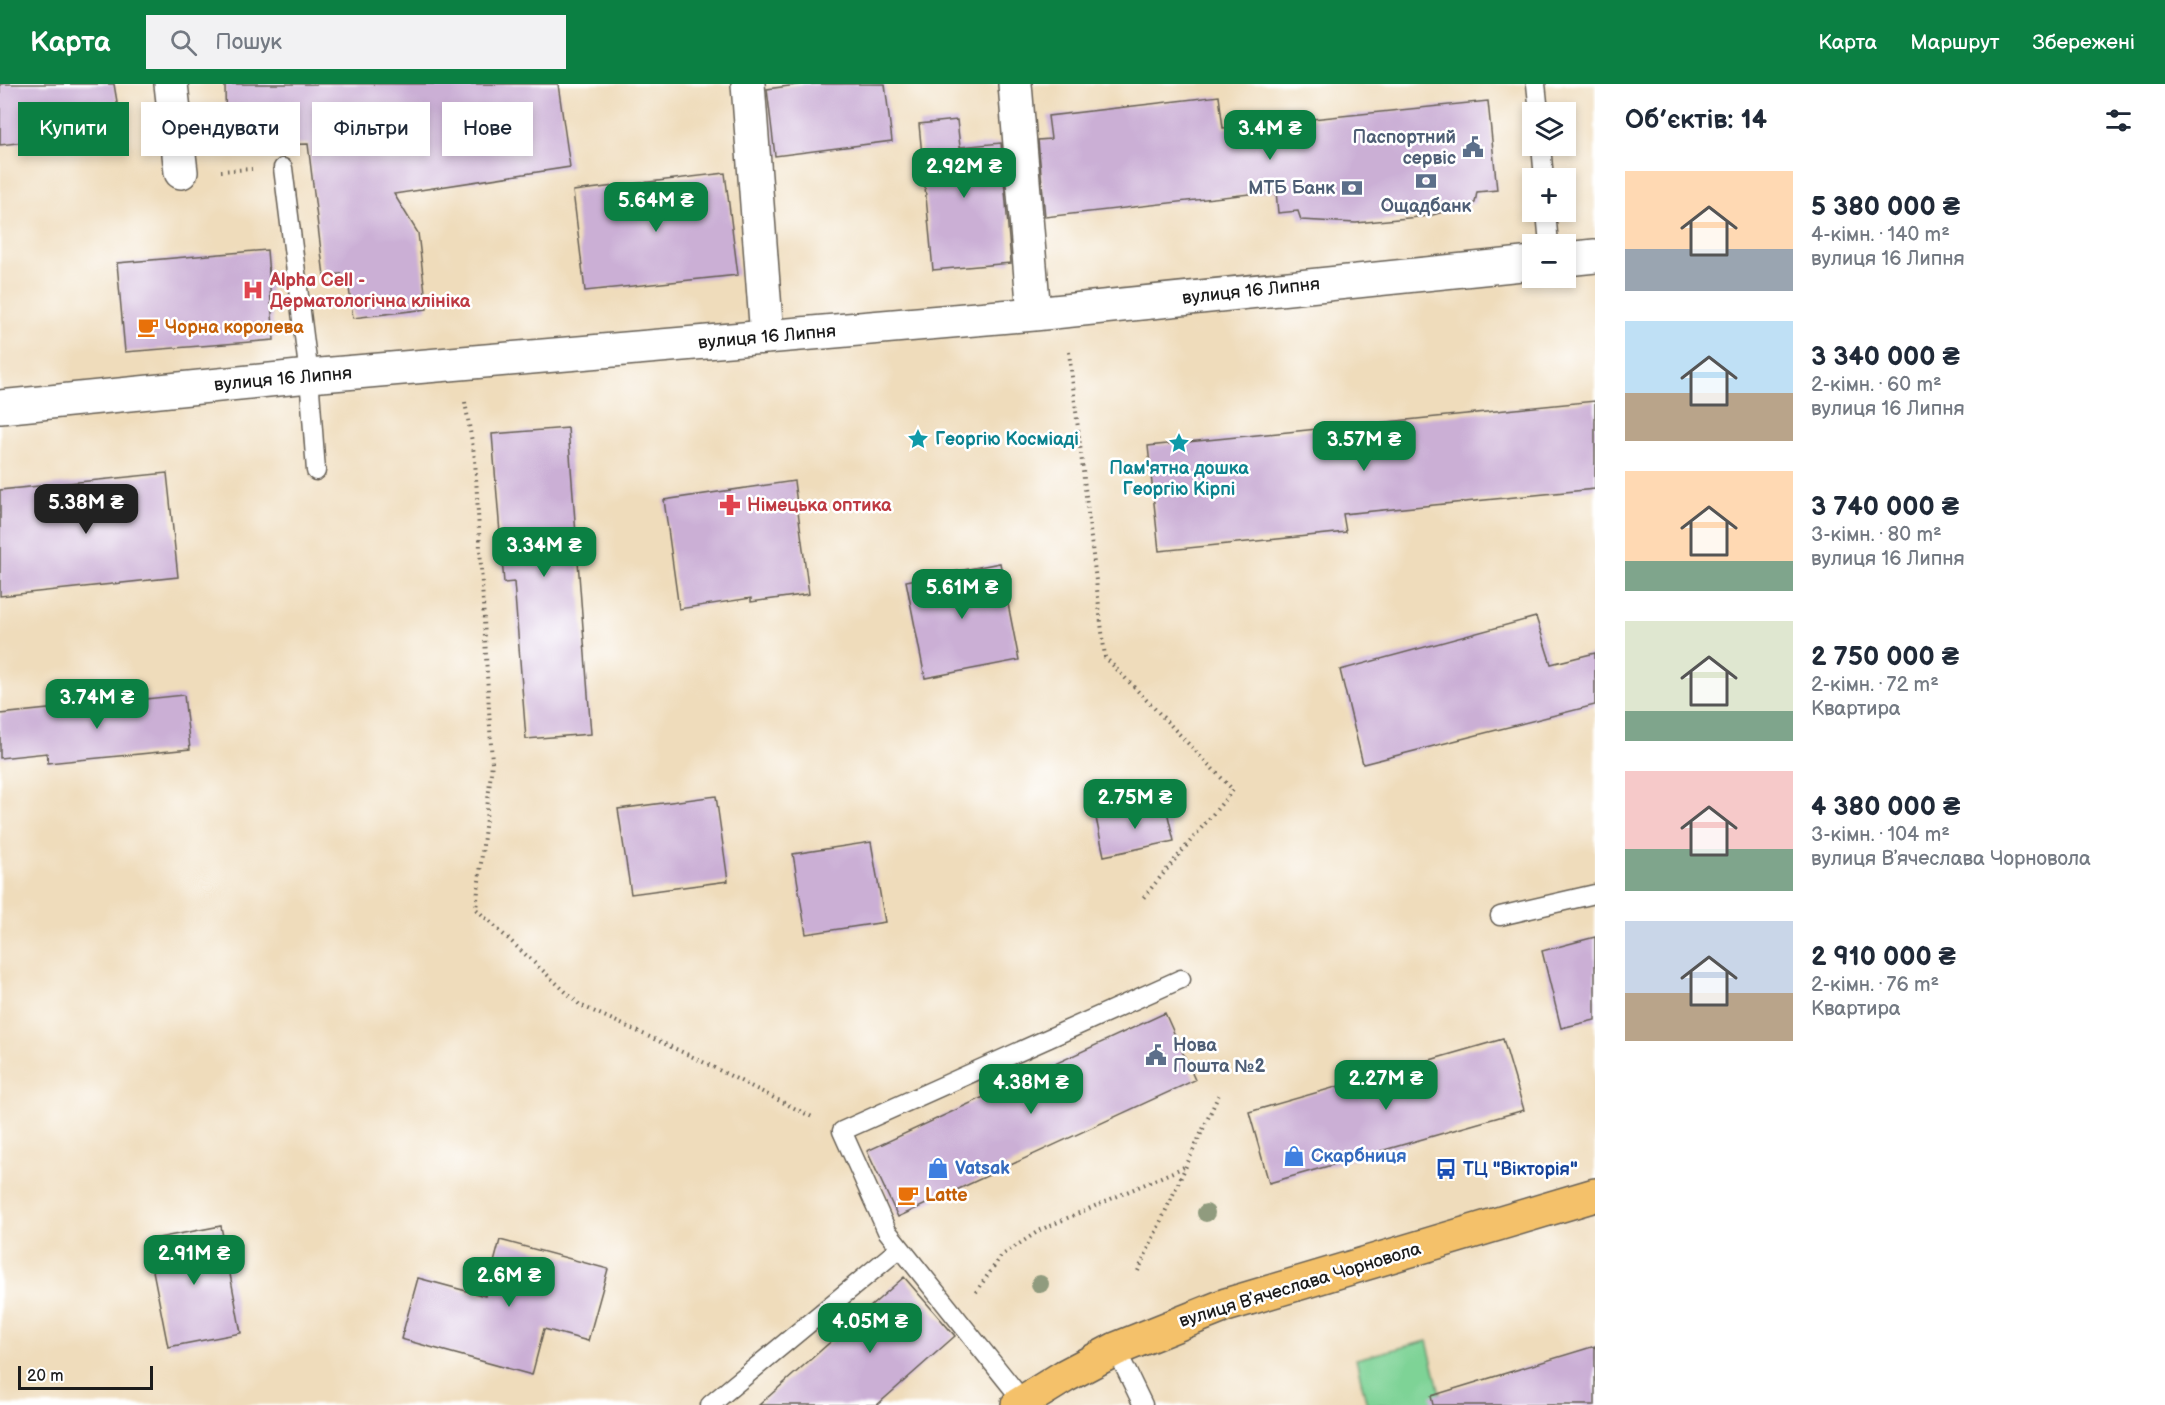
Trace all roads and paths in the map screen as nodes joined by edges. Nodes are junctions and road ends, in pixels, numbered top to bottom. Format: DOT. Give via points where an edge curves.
graph roads {
  1 [pos="171,84"];
  2 [pos="748,84"];
  3 [pos="1015,84"];
  4 [pos="1536,84"];
  5 [pos="1538,102"];
  6 [pos="283,168"];
  7 [pos="181,172"];
  8 [pos="1595,256"];
  9 [pos="1576,258"];
  10 [pos="1522,263"];
  11 [pos="1034,314"];
  12 [pos="767,337"];
  13 [pos="1069,352"];
  14 [pos="458,363"];
  15 [pos="309,376"];
  16 [pos="0,407"];
  17 [pos="316,471"];
  18 [pos="1595,894"];
  19 [pos="1143,898"];
  20 [pos="1500,916"];
  21 [pos="1181,979"];
  22 [pos="1220,1092"];
  23 [pos="842,1131"];
  24 [pos="1184,1167"];
  25 [pos="1595,1195"];
  26 [pos="900,1248"];
  27 [pos="1138,1271"];
  28 [pos="957,1320"];
  29 [pos="1116,1349"];
  30 [pos="1020,1403"];
  31 [pos="710,1405"];
  32 [pos="1143,1405"];
  1 -- 7 [label="street"];
  2 -- 12 [label="street"];
  3 -- 11 [label="street"];
  4 -- 5 [label="lane"];
  6 -- 7 [label="path"];
  6 -- 15 [label="lane"];
  8 -- 9 [label="street"];
  10 -- 11 [label="street, вулиця 16 Липня"];
  11 -- 12 [label="street, вулиця 16 Липня"];
  12 -- 14 [label="street, вулиця 16 Липня"];
  13 -- 19 [label="path" via="1105,657 1233,790"];
  14 -- 15 [label="street, вулиця 16 Липня"];
  14 -- 23 [label="path" via="475,459 492,763 476,909 580,1005"];
  15 -- 16 [label="street, вулиця 16 Липня"];
  15 -- 17 [label="lane"];
  18 -- 20 [label="lane"];
  21 -- 23 [label="lane"];
  22 -- 24 [label="path"];
  23 -- 26 [label="lane" via="887,1232"];
  24 -- 27 [label="path"];
  24 -- 28 [label="path" via="1040,1230 1001,1256"];
  25 -- 29 [label="main road, вулиця Вʼячеслава Чорновола" via="1226,1305"];
  26 -- 28 [label="lane"];
  26 -- 31 [label="lane"];
  28 -- 30 [label="lane"];
  29 -- 30 [label="main road, вулиця Вʼячеслава Чорновола"];
  29 -- 32 [label="lane"];
}
